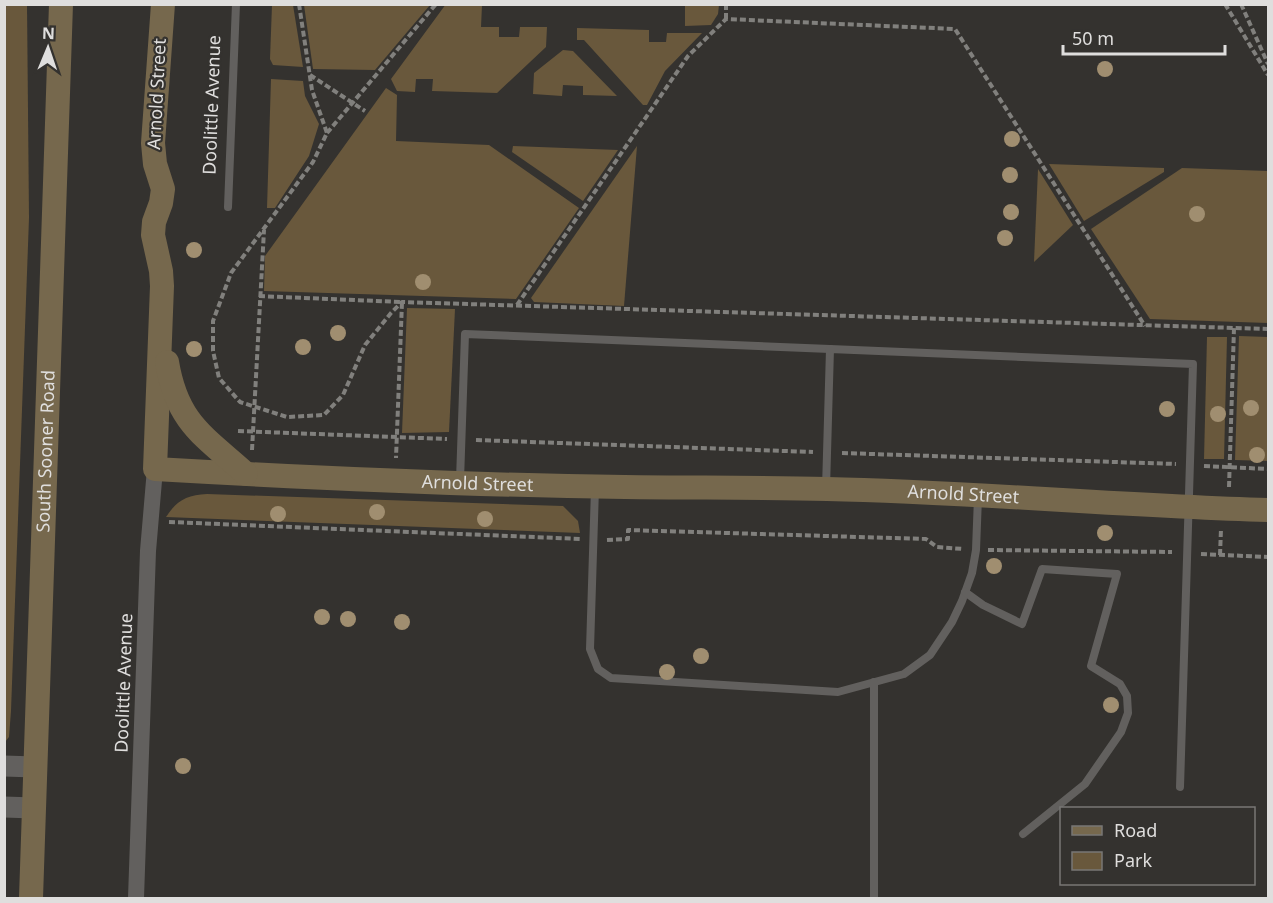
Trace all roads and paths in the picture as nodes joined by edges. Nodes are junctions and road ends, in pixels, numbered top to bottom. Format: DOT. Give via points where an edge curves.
graph roads {
  1 [pos="61,4"];
  2 [pos="163,4"];
  3 [pos="236,4"];
  4 [pos="299,4"];
  5 [pos="436,4"];
  6 [pos="726,4"];
  7 [pos="1225,4"];
  8 [pos="1241,4"];
  9 [pos="726,19"];
  10 [pos="1269,64"];
  11 [pos="310,74"];
  12 [pos="1269,75"];
  13 [pos="353,103"];
  14 [pos="365,111"];
  15 [pos="327,133"];
  16 [pos="228,207"];
  17 [pos="264,229"];
  18 [pos="260,296"];
  19 [pos="402,302"];
  20 [pos="161,303"];
  21 [pos="517,306"];
  22 [pos="1145,326"];
  23 [pos="1234,328"];
  24 [pos="1269,329"];
  25 [pos="830,350"];
  26 [pos="254,407"];
  27 [pos="238,431"];
  28 [pos="252,432"];
  29 [pos="397,437"];
  30 [pos="460,440"];
  31 [pos="827,452"];
  32 [pos="1191,465"];
  33 [pos="1230,468"];
  34 [pos="155,469"];
  35 [pos="1269,469"];
  36 [pos="249,474"];
  37 [pos="395,480"];
  38 [pos="459,483"];
  39 [pos="595,486"];
  40 [pos="826,489"];
  41 [pos="978,494"];
  42 [pos="1189,508"];
  43 [pos="1225,509"];
  44 [pos="1269,510"];
  45 [pos="151,522"];
  46 [pos="594,540"];
  47 [pos="976,550"];
  48 [pos="1188,553"];
  49 [pos="1220,555"];
  50 [pos="1269,557"];
  51 [pos="965,592"];
  52 [pos="874,682"];
  53 [pos="4,766"];
  54 [pos="35,767"];
  55 [pos="1180,787"];
  56 [pos="4,807"];
  57 [pos="34,808"];
  58 [pos="1023,834"];
  59 [pos="31,898"];
  60 [pos="136,898"];
  61 [pos="874,898"];
  1 -- 54 [label="main road, South Sooner Road"];
  2 -- 20 [label="main road, Arnold Street" via="153,143 163,189 153,235 161,271"];
  3 -- 16 [label="lane, Doolittle Avenue"];
  4 -- 11 [label="path"];
  5 -- 13 [label="path"];
  6 -- 9 [label="path"];
  7 -- 12 [label="path"];
  8 -- 10 [label="path"];
  9 -- 21 [label="path" via="688,56"];
  9 -- 22 [label="path" via="955,29"];
  11 -- 13 [label="path"];
  11 -- 15 [label="path"];
  13 -- 14 [label="path"];
  13 -- 15 [label="path"];
  15 -- 17 [label="path" via="313,162"];
  17 -- 18 [label="path"];
  17 -- 26 [label="path" via="231,273 213,321 213,351 219,378 240,402"];
  18 -- 19 [label="path"];
  18 -- 26 [label="path"];
  19 -- 21 [label="path"];
  19 -- 26 [label="path" via="365,345 343,395 324,415 287,417"];
  19 -- 29 [label="path"];
  20 -- 34 [label="main road, Arnold Street"];
  20 -- 36 [label="main road" via="166,358 180,407 195,429"];
  21 -- 22 [label="path"];
  22 -- 23 [label="path"];
  23 -- 24 [label="path"];
  23 -- 33 [label="path"];
  25 -- 30 [label="lane" via="465,334"];
  25 -- 31 [label="lane"];
  25 -- 32 [label="lane" via="1193,364"];
  26 -- 28 [label="path"];
  27 -- 28 [label="path"];
  28 -- 29 [label="path"];
  28 -- 36 [label="path"];
  29 -- 30 [label="path"];
  29 -- 37 [label="path"];
  30 -- 31 [label="path"];
  30 -- 38 [label="lane"];
  31 -- 32 [label="path"];
  31 -- 40 [label="lane"];
  32 -- 33 [label="path"];
  32 -- 42 [label="lane"];
  33 -- 35 [label="path"];
  33 -- 43 [label="path"];
  34 -- 36 [label="main road, Arnold Street"];
  34 -- 45 [label="street, Doolittle Avenue"];
  36 -- 37 [label="main road, Arnold Street"];
  37 -- 38 [label="main road, Arnold Street"];
  38 -- 39 [label="main road, Arnold Street"];
  39 -- 40 [label="main road, Arnold Street"];
  39 -- 46 [label="lane"];
  40 -- 41 [label="main road, Arnold Street"];
  41 -- 42 [label="main road, Arnold Street"];
  41 -- 47 [label="lane"];
  42 -- 43 [label="main road, Arnold Street"];
  42 -- 48 [label="lane"];
  43 -- 44 [label="main road, Arnold Street"];
  43 -- 49 [label="path"];
  45 -- 46 [label="path"];
  45 -- 60 [label="street, Doolittle Avenue"];
  46 -- 47 [label="path" via="628,539 628,530 926,539 937,547"];
  46 -- 52 [label="lane" via="590,649 598,669 611,678 838,692"];
  47 -- 48 [label="path"];
  47 -- 51 [label="lane"];
  48 -- 49 [label="path"];
  48 -- 55 [label="lane"];
  49 -- 50 [label="path"];
  51 -- 52 [label="lane" via="952,622 930,655 904,674"];
  51 -- 58 [label="lane" via="1022,624 1042,568 1117,574 1091,666 1120,684 1127,696 1128,713 1121,732 1085,784"];
  52 -- 61 [label="lane"];
  53 -- 54 [label="street"];
  54 -- 57 [label="main road, South Sooner Road"];
  56 -- 57 [label="street"];
  57 -- 59 [label="main road, South Sooner Road"];
}
